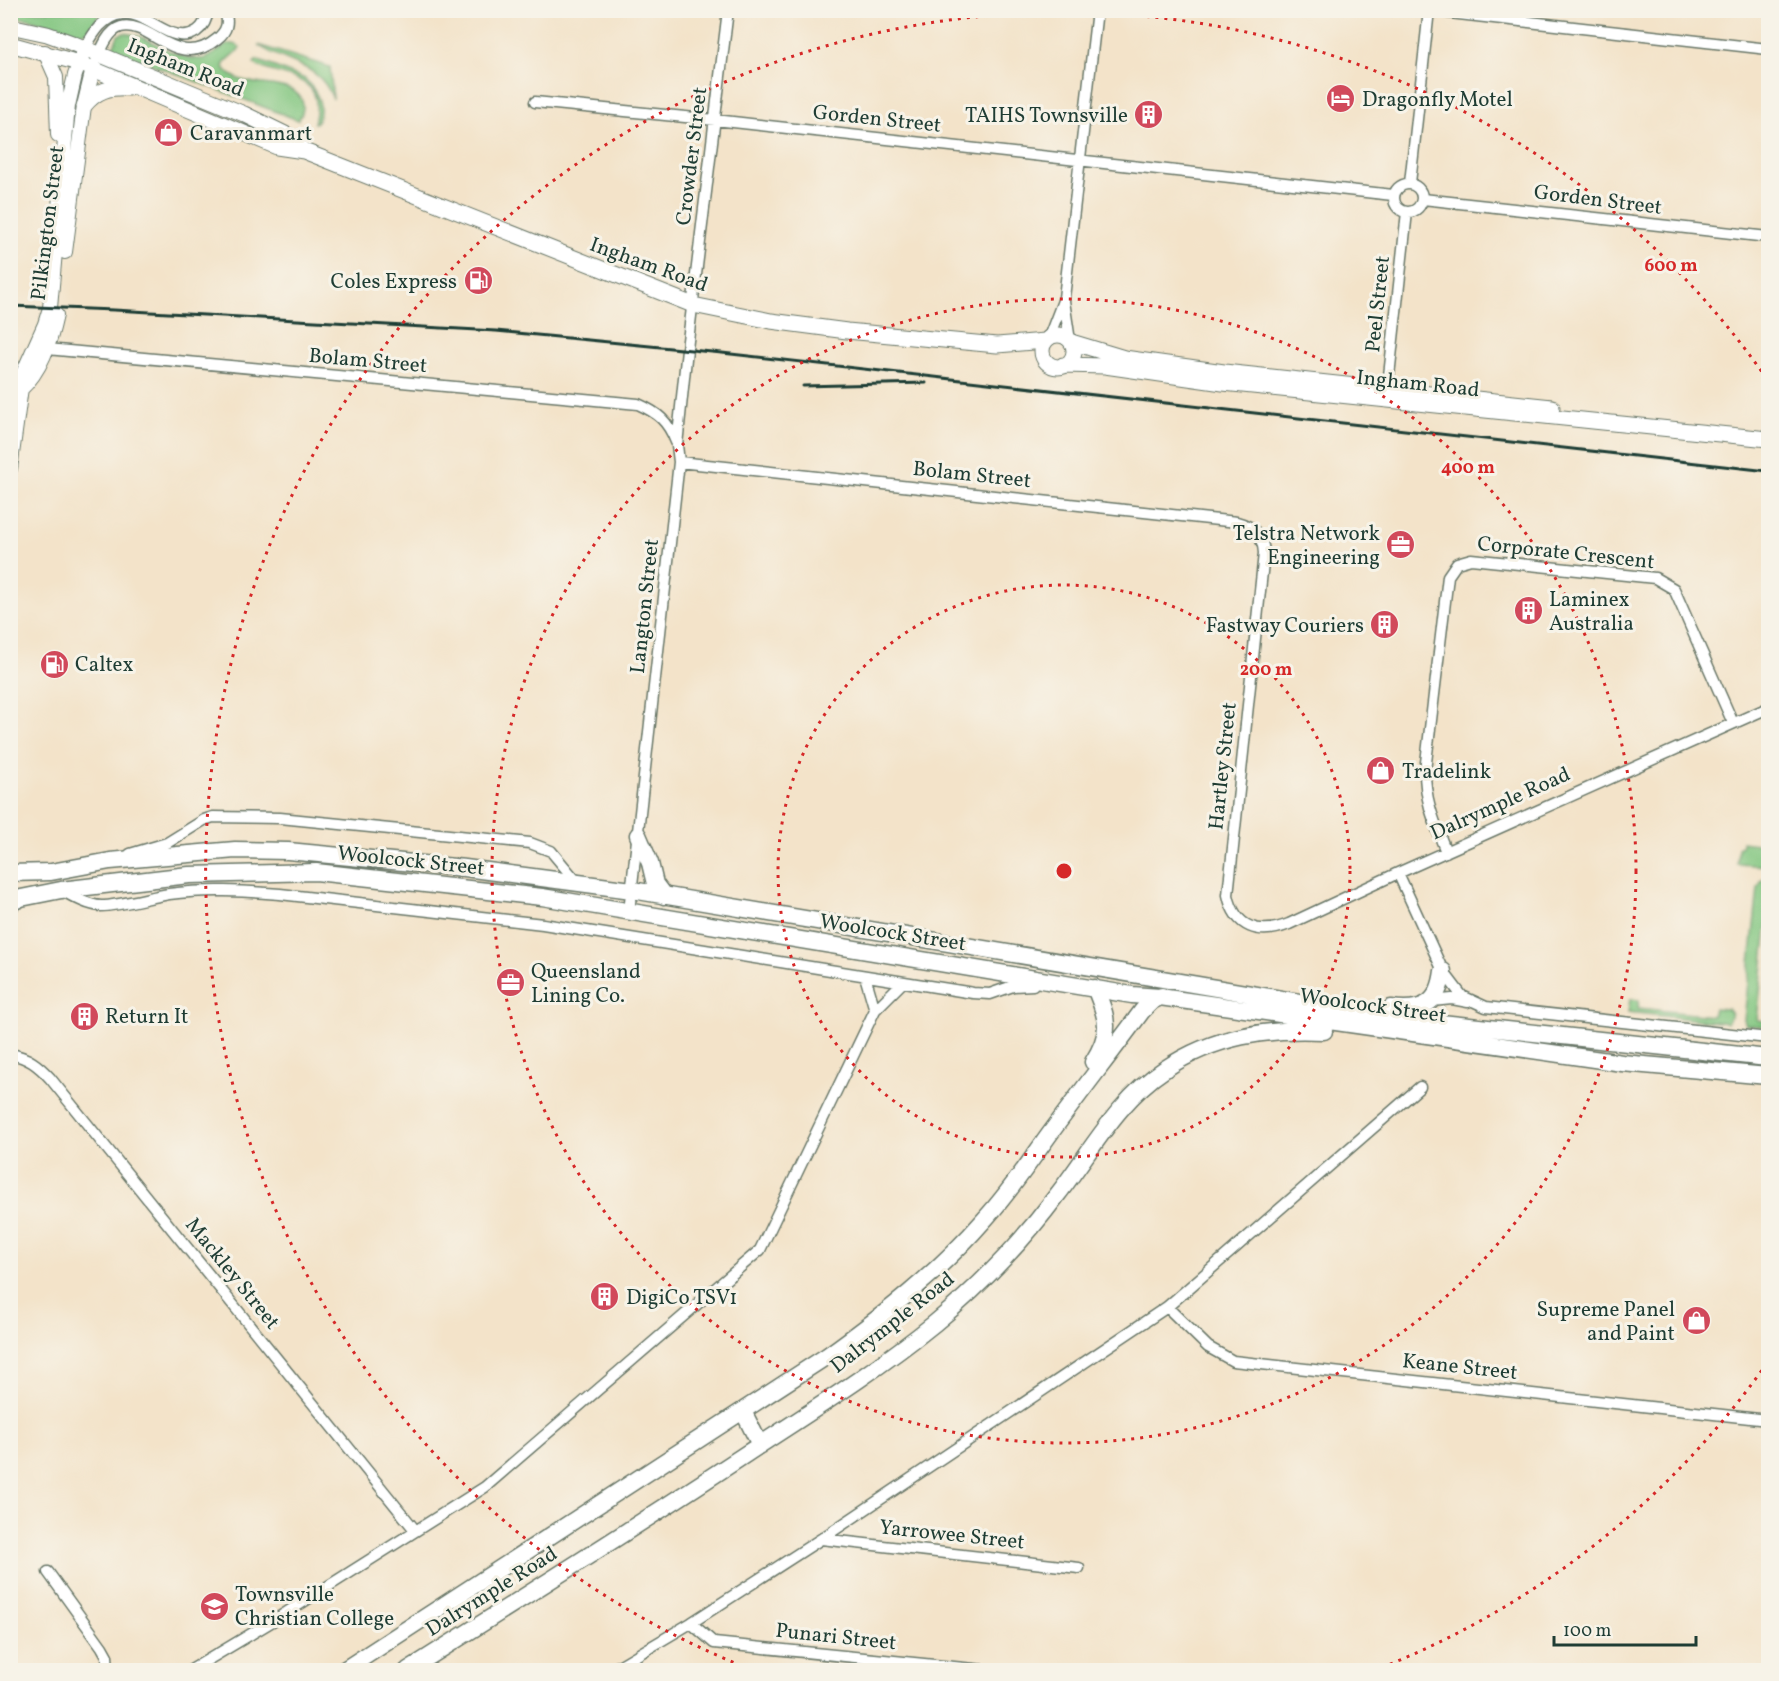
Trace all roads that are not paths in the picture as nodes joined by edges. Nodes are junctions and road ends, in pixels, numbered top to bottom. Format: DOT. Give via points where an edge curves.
graph roads {
  1 [pos="208,10"];
  2 [pos="225,10"];
  3 [pos="728,10"];
  4 [pos="1096,10"];
  5 [pos="1423,10"];
  6 [pos="1429,11"];
  7 [pos="10,26"];
  8 [pos="10,44"];
  9 [pos="1768,49"];
  10 [pos="92,51"];
  11 [pos="45,52"];
  12 [pos="79,63"];
  13 [pos="93,69"];
  14 [pos="138,88"];
  15 [pos="536,102"];
  16 [pos="84,106"];
  17 [pos="715,120"];
  18 [pos="304,151"];
  19 [pos="1080,160"];
  20 [pos="1410,183"];
  21 [pos="1394,195"];
  22 [pos="1423,199"];
  23 [pos="61,204"];
  24 [pos="1407,212"];
  25 [pos="1768,237"];
  26 [pos="1064,298"];
  27 [pos="693,306"];
  28 [pos="1047,339"];
  29 [pos="1070,341"];
  30 [pos="997,345"];
  31 [pos="42,347"];
  32 [pos="1044,358"];
  33 [pos="1063,365"];
  34 [pos="15,389"];
  35 [pos="1387,395"];
  36 [pos="1768,430"];
  37 [pos="1768,439"];
  38 [pos="677,445"];
  39 [pos="680,462"];
  40 [pos="10,469"];
  41 [pos="1257,532"];
  42 [pos="1768,708"];
  43 [pos="1733,723"];
  44 [pos="638,835"];
  45 [pos="1446,852"];
  46 [pos="110,861"];
  47 [pos="10,873"];
  48 [pos="1398,873"];
  49 [pos="577,882"];
  50 [pos="62,890"];
  51 [pos="632,890"];
  52 [pos="664,896"];
  53 [pos="10,903"];
  54 [pos="629,912"];
  55 [pos="1249,926"];
  56 [pos="1443,971"];
  57 [pos="865,976"];
  58 [pos="903,982"];
  59 [pos="1072,984"];
  60 [pos="1195,984"];
  61 [pos="1095,988"];
  62 [pos="1160,997"];
  63 [pos="1432,1001"];
  64 [pos="1195,1002"];
  65 [pos="1309,1003"];
  66 [pos="1472,1003"];
  67 [pos="875,1010"];
  68 [pos="1415,1034"];
  69 [pos="1768,1038"];
  70 [pos="10,1054"];
  71 [pos="1768,1058"];
  72 [pos="1768,1076"];
  73 [pos="1420,1087"];
  74 [pos="1047,1138"];
  75 [pos="1167,1307"];
  76 [pos="743,1411"];
  77 [pos="1768,1420"];
  78 [pos="760,1445"];
  79 [pos="415,1530"];
  80 [pos="821,1539"];
  81 [pos="1079,1568"];
  82 [pos="48,1572"];
  83 [pos="692,1623"];
  84 [pos="108,1671"];
  85 [pos="191,1671"];
  86 [pos="344,1671"];
  87 [pos="408,1671"];
  88 [pos="612,1671"];
  89 [pos="984,1671"];
  1 -- 10 [label="street" via="203,25 186,36 123,13 99,27"];
  2 -- 10 [label="street" via="225,32 207,46 182,50 124,27"];
  3 -- 17 [label="street, Crowder Street"];
  4 -- 19 [label="street"];
  5 -- 6 [label="street"];
  6 -- 9 [label="street"];
  6 -- 20 [label="street"];
  7 -- 10 [label="main road, Ingham Road" via="47,34"];
  8 -- 11 [label="main road, Ingham Road"];
  10 -- 12 [label="street, Pilkington Street"];
  10 -- 13 [label="street, Pilkington Street"];
  10 -- 18 [label="main road, Ingham Road" via="244,114 291,137"];
  11 -- 12 [label="main road, Ingham Road"];
  11 -- 23 [label="street" via="56,77"];
  12 -- 13 [label="main road, Ingham Road"];
  12 -- 23 [label="street, Pilkington Street" via="68,106"];
  13 -- 14 [label="main road, Ingham Road"];
  13 -- 16 [label="street, Pilkington Street"];
  14 -- 16 [label="main road" via="102,90"];
  14 -- 18 [label="main road, Ingham Road" via="277,147"];
  15 -- 17 [label="street, Gorden Street"];
  16 -- 31 [label="street, Pilkington Street" via="58,308"];
  17 -- 19 [label="street, Gorden Street"];
  17 -- 27 [label="street, Crowder Street"];
  18 -- 27 [label="main road, Ingham Road"];
  19 -- 21 [label="street, Gorden Street"];
  19 -- 26 [label="street"];
  20 -- 21 [label="street" via="1396,188"];
  20 -- 22 [label="street" via="1422,192"];
  21 -- 24 [label="street" via="1394,203"];
  22 -- 24 [label="street" via="1414,211"];
  22 -- 25 [label="street, Gorden Street"];
  23 -- 31 [label="street, Pilkington Street"];
  24 -- 35 [label="street, Peel Street"];
  26 -- 28 [label="street"];
  26 -- 29 [label="street"];
  27 -- 30 [label="main road, Ingham Road" via="771,321"];
  27 -- 38 [label="street, Langton Street"];
  28 -- 29 [label="main road" via="1060,335"];
  28 -- 30 [label="main road, Ingham Road"];
  28 -- 32 [label="main road"];
  29 -- 33 [label="main road" via="1072,358"];
  29 -- 35 [label="main road, Ingham Road" via="1124,358"];
  30 -- 32 [label="main road, Ingham Road"];
  31 -- 34 [label="street, Pilkington Street"];
  31 -- 38 [label="street, Bolam Street" via="638,404 656,412 672,430"];
  32 -- 33 [label="main road" via="1052,365"];
  33 -- 35 [label="main road, Ingham Road"];
  34 -- 40 [label="street, Pilkington Street"];
  35 -- 36 [label="main road, Ingham Road"];
  35 -- 37 [label="main road, Ingham Road"];
  38 -- 39 [label="street, Langton Street"];
  39 -- 41 [label="street, Bolam Street" via="1237,522"];
  39 -- 44 [label="street, Langton Street"];
  41 -- 55 [label="street, Hartley Street" via="1264,553 1228,895 1237,917"];
  42 -- 43 [label="street, Dalrymple Road"];
  43 -- 45 [label="street, Dalrymple Road"];
  43 -- 45 [label="street, Corporate Crescent" via="1674,589 1655,578 1471,559 1457,563 1449,576 1425,771 1429,808"];
  44 -- 51 [label="street, Langton Street"];
  44 -- 52 [label="main road" via="655,884"];
  45 -- 48 [label="street, Dalrymple Road"];
  46 -- 47 [label="main road, Woolcock Street" via="51,872"];
  46 -- 49 [label="main road, Woolcock Street" via="235,850 288,851"];
  46 -- 49 [label="street" via="167,843 213,817 280,818 531,843 551,851"];
  48 -- 55 [label="street, Dalrymple Road" via="1276,929"];
  48 -- 56 [label="street"];
  49 -- 51 [label="main road, Woolcock Street"];
  50 -- 53 [label="main road, Woolcock Street"];
  50 -- 54 [label="main road, Woolcock Street" via="189,875 316,872 542,897"];
  50 -- 57 [label="street" via="102,906 206,891 280,894 543,924"];
  51 -- 52 [label="main road, Woolcock Street"];
  51 -- 54 [label="street, Langton Street"];
  52 -- 60 [label="main road, Woolcock Street"];
  54 -- 59 [label="main road, Woolcock Street"];
  56 -- 63 [label="main road" via="1442,984"];
  56 -- 66 [label="street" via="1456,990"];
  57 -- 58 [label="street"];
  57 -- 67 [label="street"];
  58 -- 59 [label="street" via="990,994 1021,985"];
  58 -- 67 [label="street"];
  59 -- 61 [label="main road, Woolcock Street"];
  60 -- 62 [label="main road, Dalrymple Road"];
  60 -- 64 [label="main road" via="1188,997"];
  60 -- 65 [label="main road, Woolcock Street"];
  61 -- 62 [label="main road, Woolcock Street"];
  61 -- 74 [label="main road" via="1106,1015 1103,1045"];
  62 -- 64 [label="main road, Woolcock Street"];
  62 -- 74 [label="main road, Dalrymple Road" via="1142,1011"];
  63 -- 65 [label="main road" via="1408,1009"];
  63 -- 66 [label="street"];
  64 -- 68 [label="main road, Woolcock Street"];
  65 -- 71 [label="main road, Woolcock Street" via="1395,1018"];
  66 -- 69 [label="street"];
  67 -- 79 [label="street" via="760,1250 485,1487"];
  68 -- 72 [label="main road, Woolcock Street" via="1622,1063"];
  68 -- 78 [label="main road, Dalrymple Road" via="1266,1031 1213,1044 1165,1069 1124,1104 1057,1196 1000,1262 936,1322 866,1375"];
  70 -- 79 [label="street, Mackley Street" via="25,1057 50,1078"];
  73 -- 75 [label="street"];
  74 -- 76 [label="main road, Dalrymple Road" via="985,1219 940,1266 891,1310"];
  75 -- 77 [label="street, Keane Street" via="1208,1347 1233,1361"];
  75 -- 80 [label="street"];
  76 -- 78 [label="main road"];
  76 -- 86 [label="main road, Dalrymple Road"];
  78 -- 87 [label="main road, Dalrymple Road"];
  79 -- 85 [label="street"];
  80 -- 81 [label="street, Yarrowee Street"];
  80 -- 83 [label="street"];
  82 -- 84 [label="street" via="102,1647"];
  83 -- 88 [label="street"];
  83 -- 89 [label="street, Punari Street" via="714,1642"];
}
